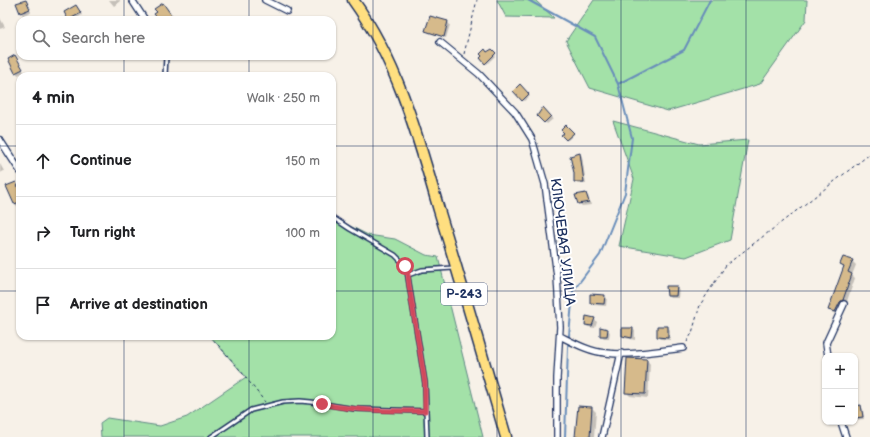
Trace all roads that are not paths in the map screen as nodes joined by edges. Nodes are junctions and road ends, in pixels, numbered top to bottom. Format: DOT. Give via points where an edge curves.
graph roads {
  1 [pos="132,0"];
  2 [pos="265,0"];
  3 [pos="353,0"];
  4 [pos="287,11"];
  5 [pos="142,16"];
  6 [pos="440,42"];
  7 [pos="166,60"];
  8 [pos="166,72"];
  9 [pos="0,140"];
  10 [pos="16,165"];
  11 [pos="336,220"];
  12 [pos="457,268"];
  13 [pos="408,275"];
  14 [pos="844,304"];
  15 [pos="560,336"];
  16 [pos="683,348"];
  17 [pos="621,353"];
  18 [pos="828,353"];
  19 [pos="425,411"];
  20 [pos="842,425"];
  21 [pos="211,437"];
  22 [pos="427,437"];
  23 [pos="506,437"];
  24 [pos="557,437"];
  25 [pos="602,437"];
  26 [pos="846,437"];
  1 -- 5 [label="street"];
  2 -- 4 [label="street"];
  3 -- 12 [label="highway, Р-243" via="384,51 402,94"];
  6 -- 15 [label="street, КЛЮЧЕВАЯ УЛИЦА" via="479,74 515,112 532,139 545,184 552,230"];
  7 -- 8 [label="lane"];
  9 -- 10 [label="street"];
  11 -- 13 [label="lane" via="395,255 405,266"];
  12 -- 13 [label="lane" via="422,270"];
  12 -- 23 [label="highway, Р-243"];
  13 -- 19 [label="lane" via="425,383"];
  14 -- 18 [label="street" via="826,343"];
  15 -- 17 [label="street" via="605,353"];
  15 -- 24 [label="street, КЛЮЧЕВАЯ УЛИЦА"];
  16 -- 17 [label="street"];
  17 -- 25 [label="street"];
  19 -- 21 [label="lane" via="355,409 300,401 267,405 251,410"];
  19 -- 22 [label="lane"];
  20 -- 26 [label="street"];
}
